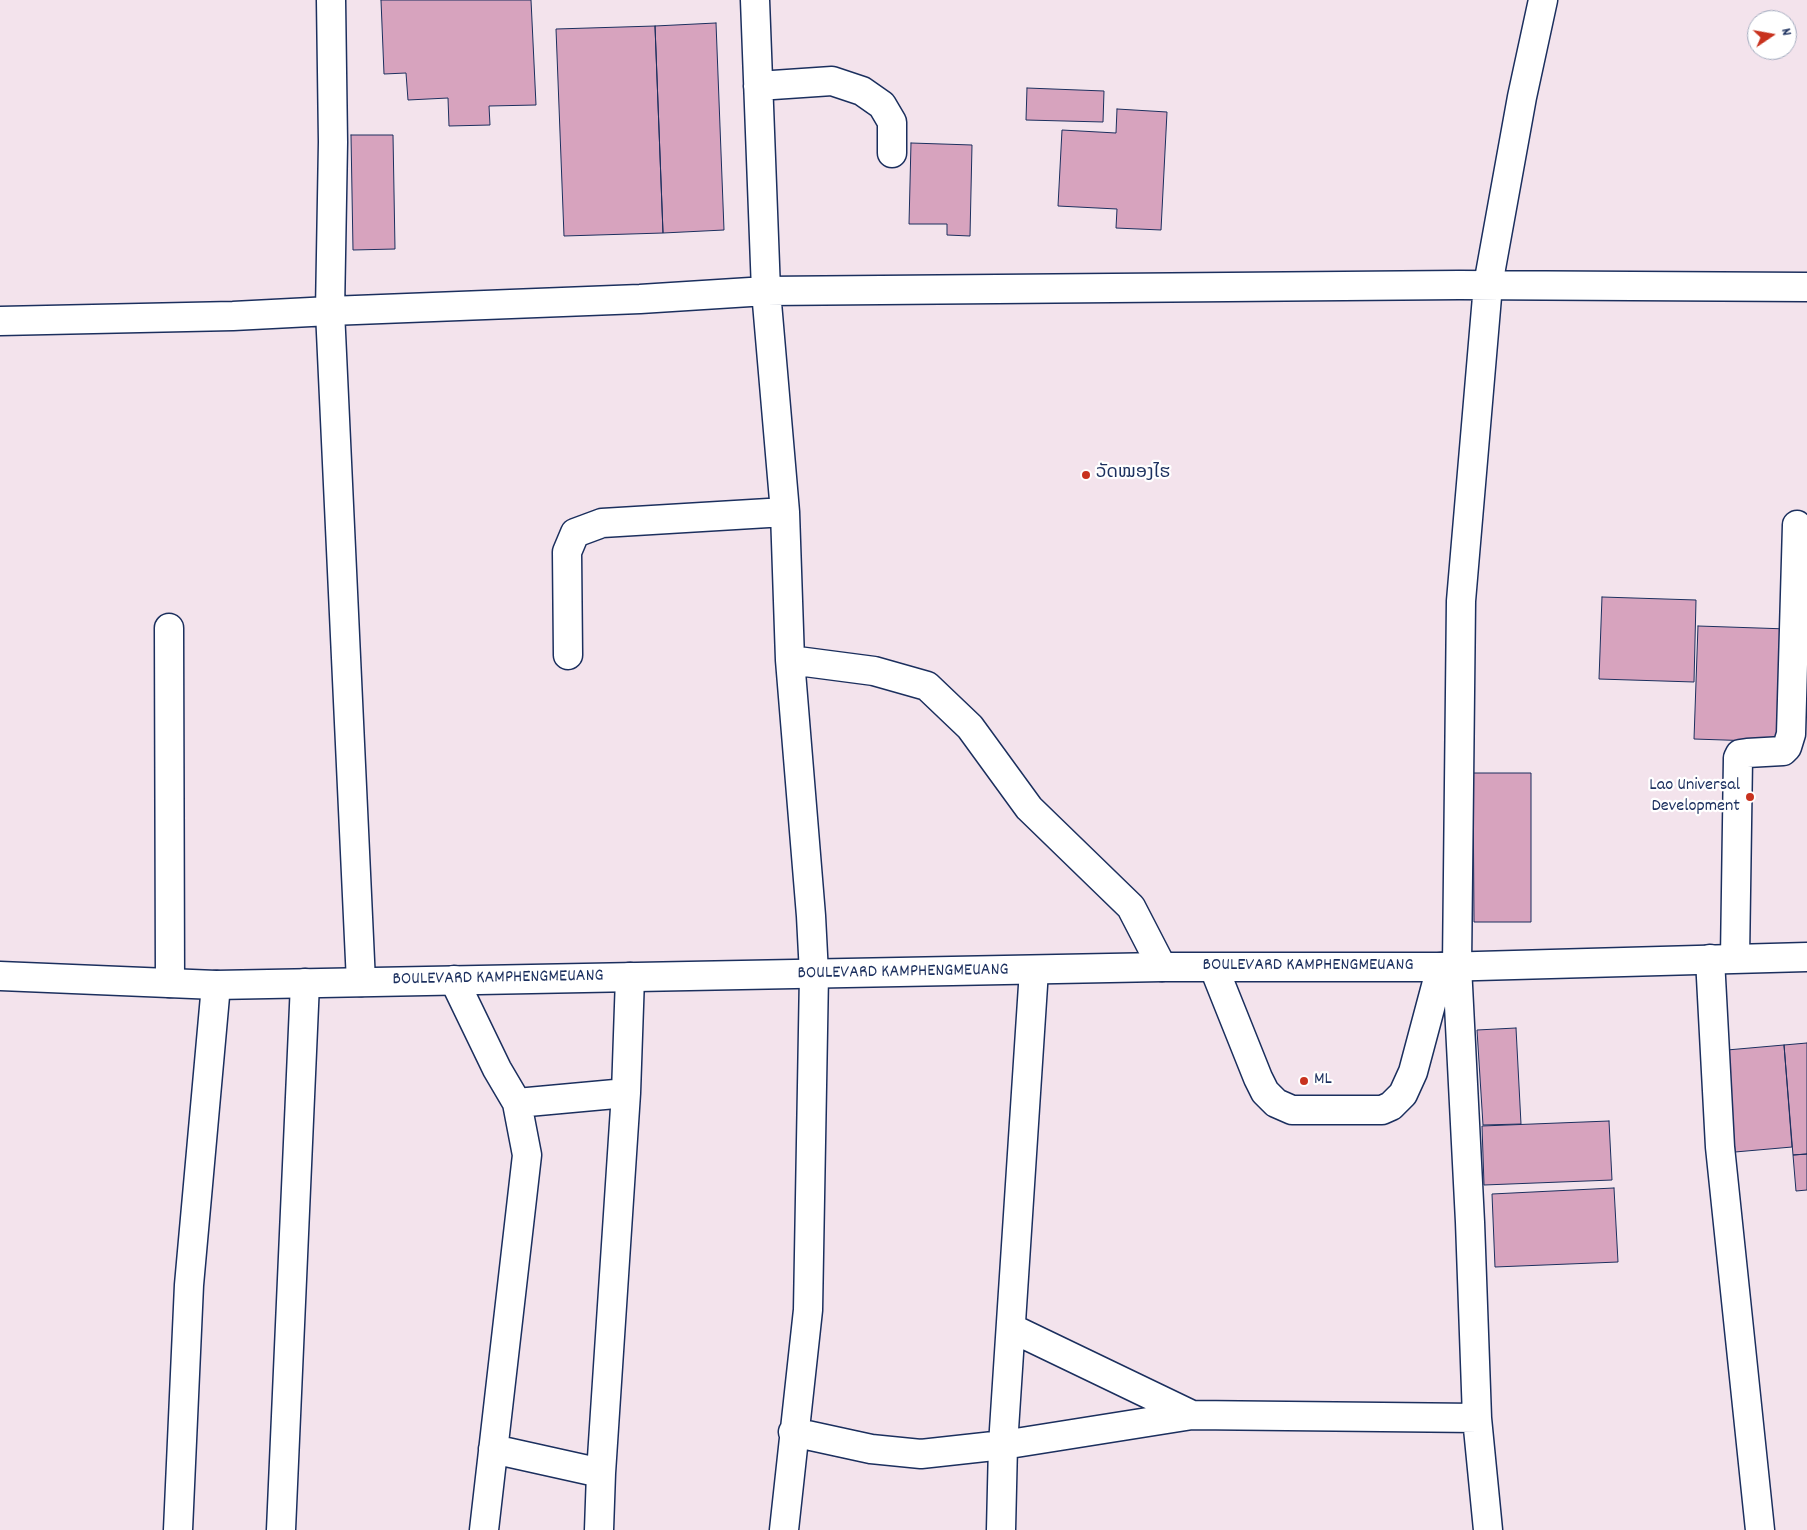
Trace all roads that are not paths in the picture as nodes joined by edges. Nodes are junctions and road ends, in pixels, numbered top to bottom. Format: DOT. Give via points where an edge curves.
graph roads {
  1 [pos="331,0"];
  2 [pos="755,0"];
  3 [pos="1543,0"];
  4 [pos="758,86"];
  5 [pos="892,153"];
  6 [pos="1488,285"];
  7 [pos="1807,287"];
  8 [pos="766,290"];
  9 [pos="330,311"];
  10 [pos="0,321"];
  11 [pos="785,512"];
  12 [pos="1797,525"];
  13 [pos="169,628"];
  14 [pos="568,655"];
  15 [pos="790,660"];
  16 [pos="1807,957"];
  17 [pos="1723,959"];
  18 [pos="1162,967"];
  19 [pos="1449,967"];
  20 [pos="1214,968"];
  21 [pos="1034,970"];
  22 [pos="814,974"];
  23 [pos="0,976"];
  24 [pos="630,977"];
  25 [pos="454,980"];
  26 [pos="361,982"];
  27 [pos="305,983"];
  28 [pos="170,984"];
  29 [pos="216,985"];
  30 [pos="626,1093"];
  31 [pos="516,1102"];
  32 [pos="1011,1328"];
  33 [pos="1192,1416"];
  34 [pos="1476,1418"];
  35 [pos="793,1432"];
  36 [pos="1003,1445"];
  37 [pos="494,1449"];
  38 [pos="601,1473"];
  39 [pos="178,1530"];
  40 [pos="281,1530"];
  41 [pos="484,1530"];
  42 [pos="599,1530"];
  43 [pos="784,1530"];
  44 [pos="1002,1530"];
  45 [pos="1488,1530"];
  46 [pos="1760,1530"];
  1 -- 9 [label="street"];
  2 -- 4 [label="street"];
  3 -- 6 [label="street"];
  4 -- 5 [label="street" via="832,81 862,91 882,105 892,122"];
  4 -- 8 [label="street"];
  6 -- 7 [label="street"];
  6 -- 8 [label="street"];
  6 -- 19 [label="street" via="1461,601"];
  8 -- 9 [label="street" via="640,299"];
  8 -- 11 [label="street"];
  9 -- 10 [label="street"];
  9 -- 26 [label="street"];
  11 -- 14 [label="street" via="602,523 575,532 567,552"];
  11 -- 15 [label="street"];
  12 -- 17 [label="street" via="1792,734 1783,751 1747,752 1738,758"];
  13 -- 28 [label="street"];
  15 -- 18 [label="street" via="874,671 927,686 970,727 1029,808 1131,908"];
  15 -- 22 [label="street"];
  16 -- 17 [label="street, BOULEVARD KAMPHENGMEUANG"];
  17 -- 19 [label="street, BOULEVARD KAMPHENGMEUANG"];
  17 -- 46 [label="street" via="1720,1147"];
  18 -- 20 [label="street, BOULEVARD KAMPHENGMEUANG"];
  18 -- 21 [label="street, BOULEVARD KAMPHENGMEUANG"];
  19 -- 20 [label="street, BOULEVARD KAMPHENGMEUANG"];
  19 -- 20 [label="street" via="1403,1094 1382,1110 1292,1110 1276,1103 1258,1078"];
  19 -- 34 [label="street" via="1470,1222"];
  21 -- 22 [label="street, BOULEVARD KAMPHENGMEUANG"];
  21 -- 32 [label="street"];
  22 -- 24 [label="street, BOULEVARD KAMPHENGMEUANG"];
  22 -- 35 [label="street" via="808,1310"];
  23 -- 28 [label="street, BOULEVARD KAMPHENGMEUANG"];
  24 -- 25 [label="street, BOULEVARD KAMPHENGMEUANG"];
  24 -- 30 [label="street"];
  25 -- 26 [label="street, BOULEVARD KAMPHENGMEUANG"];
  25 -- 31 [label="street"];
  26 -- 27 [label="street, BOULEVARD KAMPHENGMEUANG"];
  27 -- 29 [label="street, BOULEVARD KAMPHENGMEUANG"];
  27 -- 40 [label="street"];
  28 -- 29 [label="street, BOULEVARD KAMPHENGMEUANG"];
  29 -- 39 [label="street" via="189,1285"];
  30 -- 31 [label="street"];
  30 -- 38 [label="street"];
  31 -- 37 [label="street" via="527,1155"];
  32 -- 33 [label="street"];
  32 -- 36 [label="street"];
  33 -- 34 [label="street"];
  33 -- 36 [label="street"];
  34 -- 45 [label="street"];
  35 -- 36 [label="street" via="871,1449 921,1454"];
  35 -- 43 [label="street"];
  36 -- 44 [label="street"];
  37 -- 38 [label="street"];
  37 -- 41 [label="street"];
  38 -- 42 [label="street"];
}
